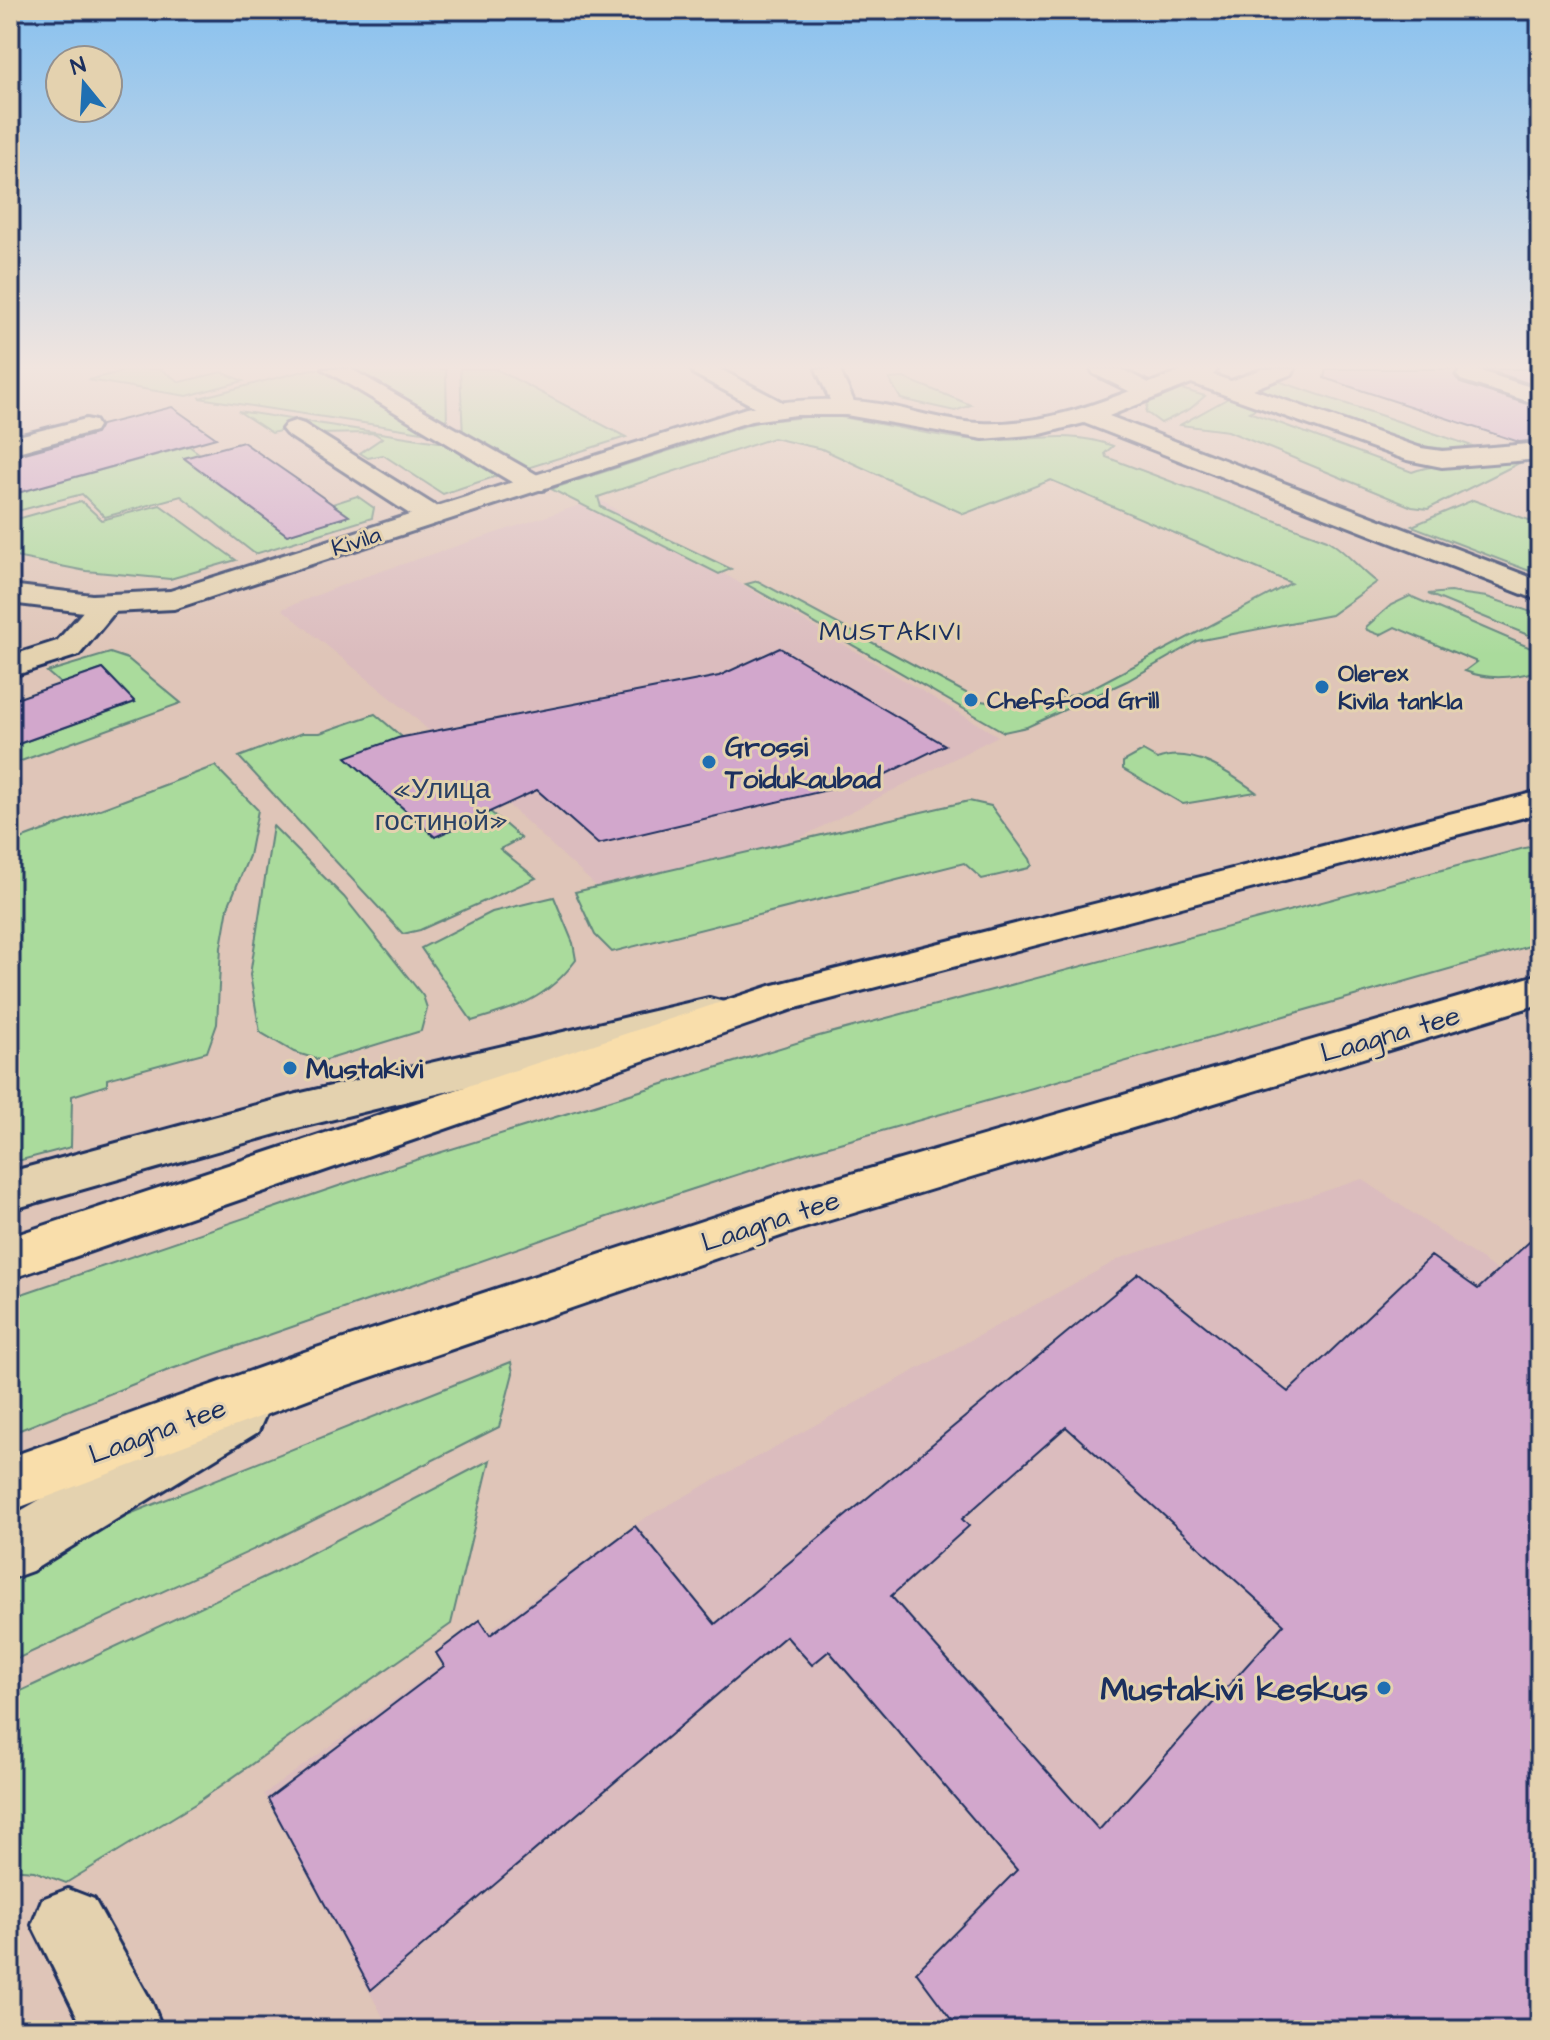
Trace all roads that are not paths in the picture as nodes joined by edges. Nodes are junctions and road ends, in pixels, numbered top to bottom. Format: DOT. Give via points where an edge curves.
graph roads {
  1 [pos="350,464"];
  2 [pos="500,464"];
  3 [pos="595,464"];
  4 [pos="1210,464"];
  5 [pos="534,484"];
  6 [pos="432,516"];
  7 [pos="1535,592"];
  8 [pos="10,594"];
  9 [pos="104,607"];
  10 [pos="10,667"];
  11 [pos="1540,799"];
  12 [pos="1540,989"];
  13 [pos="785,996"];
  14 [pos="10,1191"];
  15 [pos="10,1258"];
  16 [pos="301,1377"];
  17 [pos="10,1484"];
  18 [pos="10,1550"];
  19 [pos="68,1925"];
  20 [pos="125,2030"];
  1 -- 6 [label="street"];
  2 -- 5 [label="street"];
  3 -- 5 [label="street, Kivila"];
  4 -- 7 [label="street"];
  5 -- 6 [label="street, Kivila"];
  6 -- 9 [label="street, Kivila" via="174,600"];
  8 -- 9 [label="street, Kivila"];
  9 -- 10 [label="street" via="68,648"];
  11 -- 13 [label="main road"];
  12 -- 16 [label="main road, Laagna tee" via="793,1211"];
  13 -- 14 [label="street" via="297,1111"];
  13 -- 15 [label="main road"];
  16 -- 17 [label="main road, Laagna tee"];
  16 -- 18 [label="street"];
  19 -- 20 [label="street"];
}
